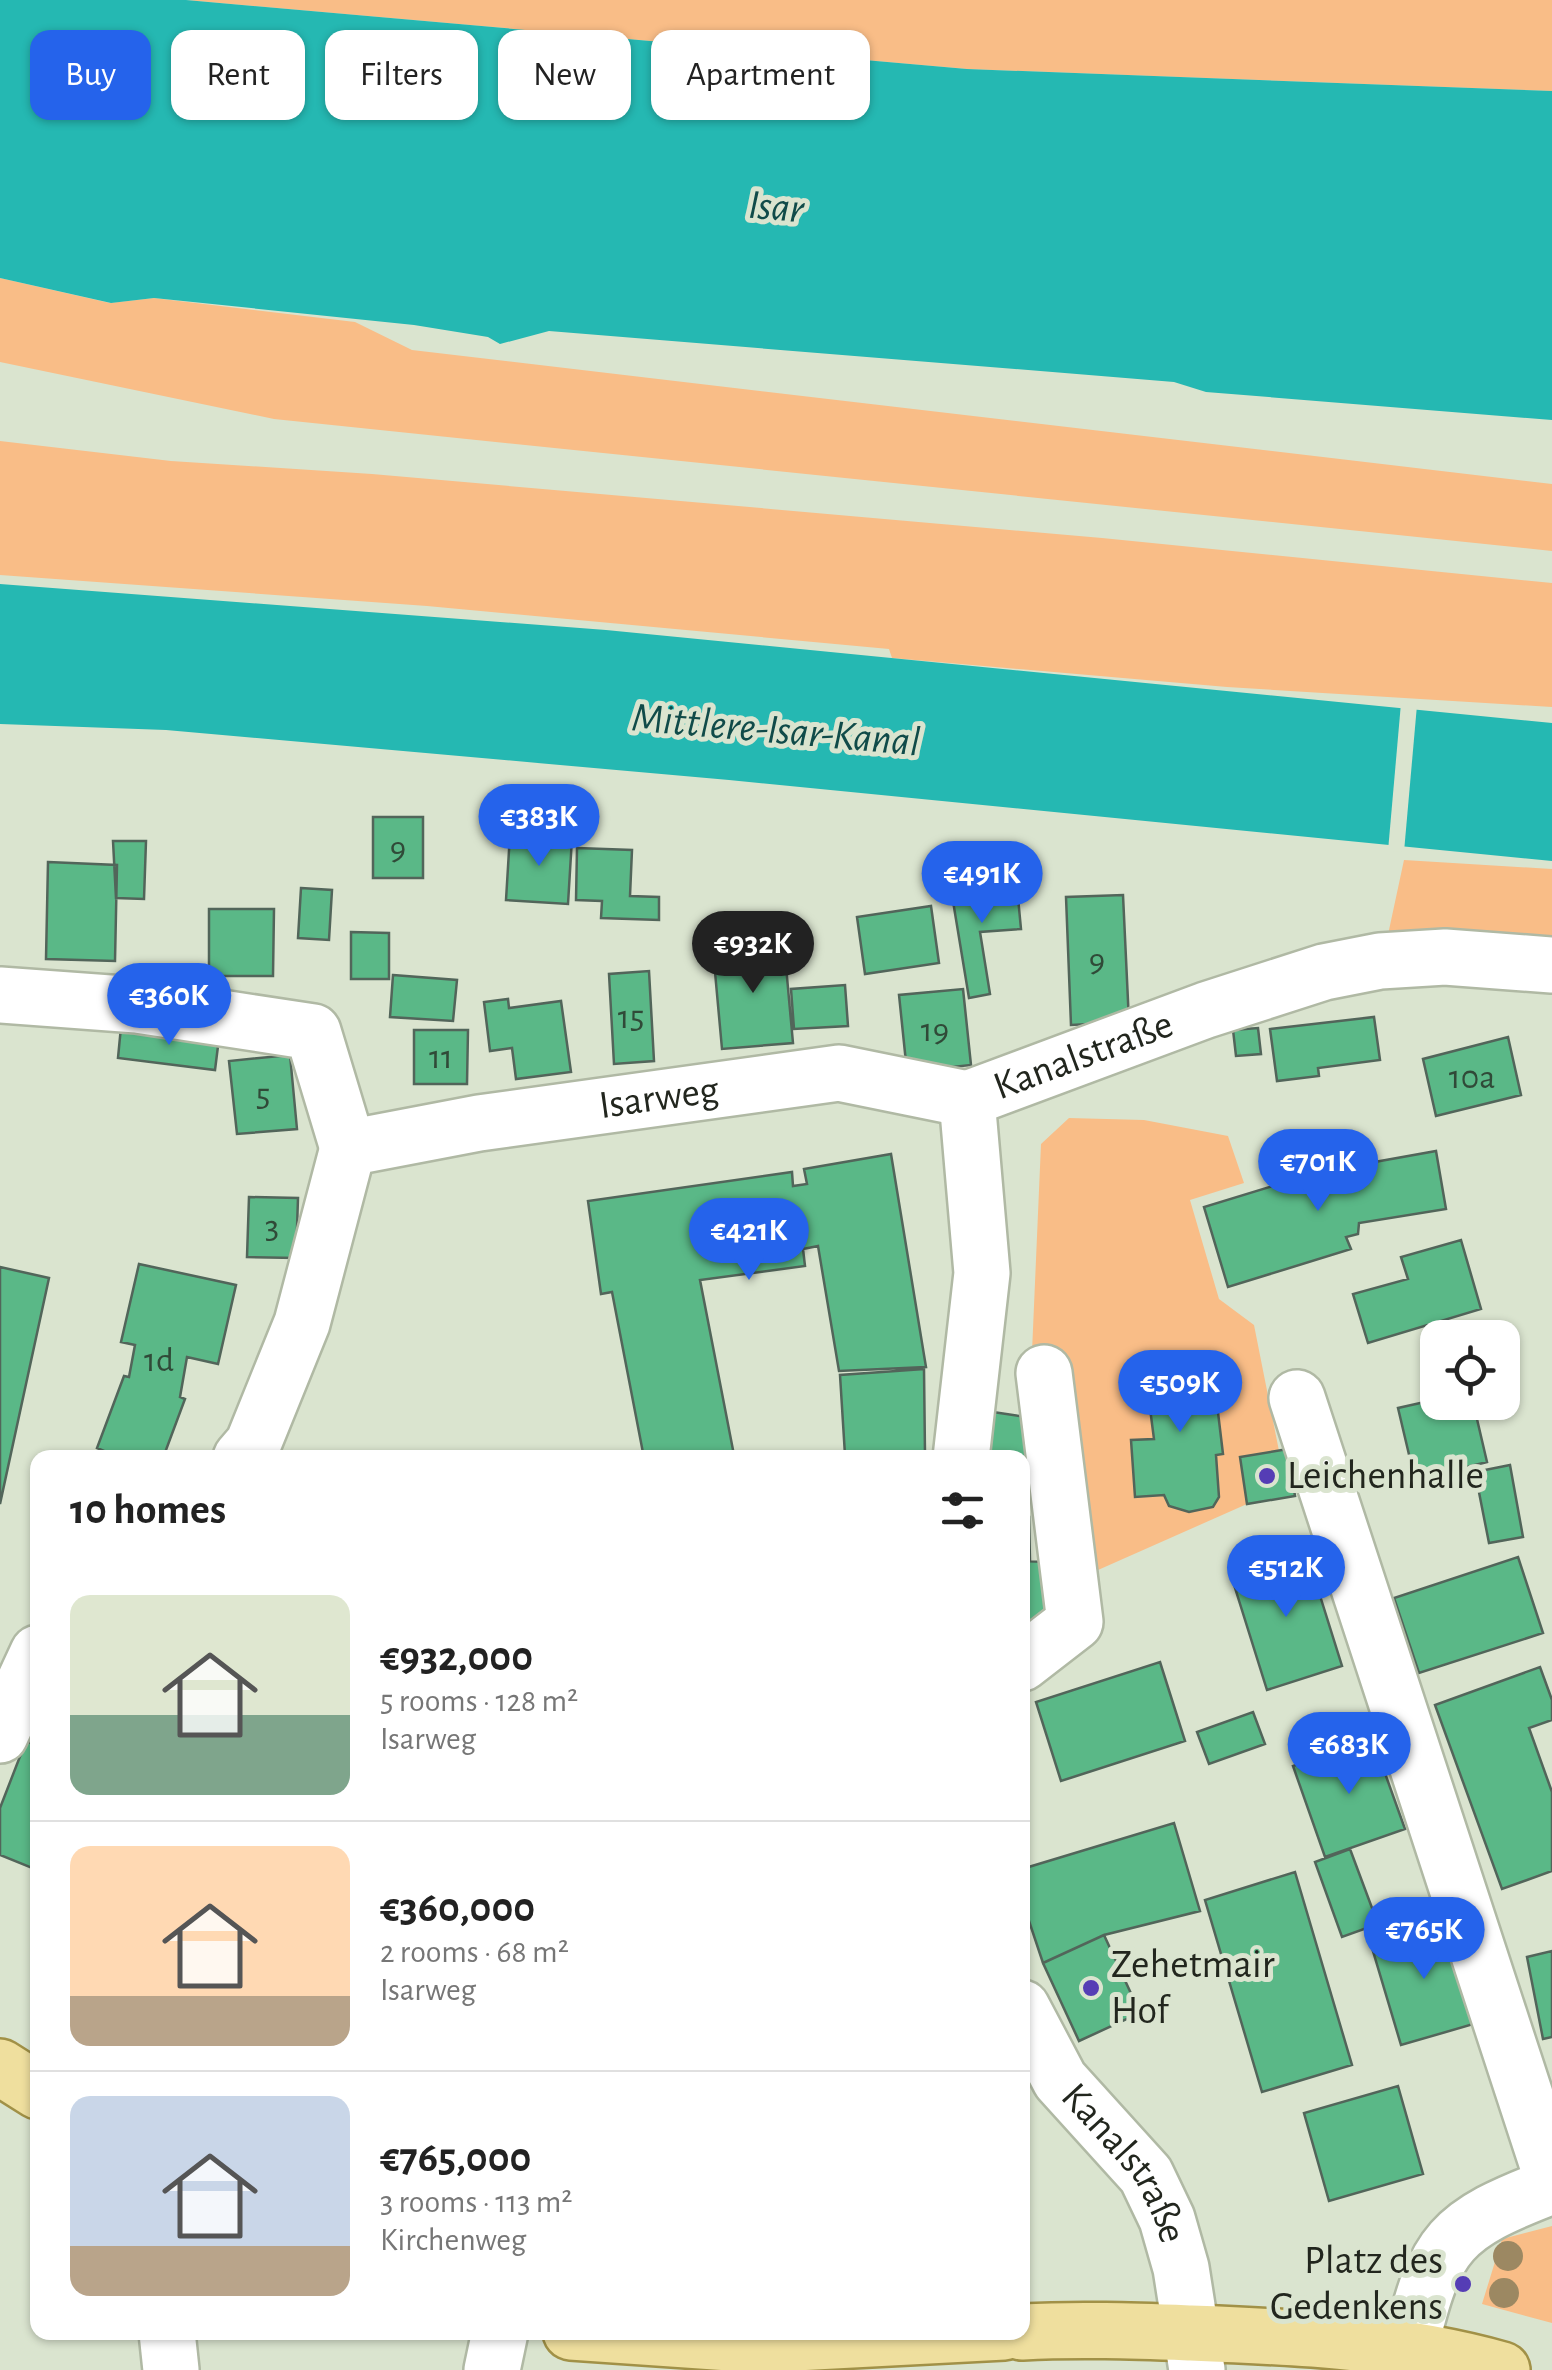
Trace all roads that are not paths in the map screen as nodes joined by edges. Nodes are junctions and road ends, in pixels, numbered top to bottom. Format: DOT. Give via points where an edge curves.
graph roads {
  1 [pos="1552,965"];
  2 [pos="0,995"];
  3 [pos="968,1099"];
  4 [pos="348,1148"];
  5 [pos="1044,1373"];
  6 [pos="1297,1398"];
  7 [pos="247,1450"];
  8 [pos="961,1450"];
  9 [pos="1030,1657"];
  10 [pos="30,1670"];
  11 [pos="0,1736"];
  12 [pos="1030,2023"];
  13 [pos="0,2066"];
  14 [pos="30,2086"];
  15 [pos="1552,2178"];
  16 [pos="1552,2186"];
  17 [pos="1030,2332"];
  18 [pos="168,2340"];
  19 [pos="498,2340"];
  20 [pos="686,2340"];
  21 [pos="853,2340"];
  22 [pos="1410,2348"];
  23 [pos="1194,2352"];
  24 [pos="171,2370"];
  25 [pos="492,2370"];
  26 [pos="1502,2370"];
  1 -- 3 [label="street, Kanalstraße" via="1445,957 1324,972"];
  2 -- 4 [label="street" via="137,1004 313,1032"];
  3 -- 4 [label="street, Isarweg" via="839,1074"];
  3 -- 8 [label="street, Kanalstraße" via="982,1273"];
  4 -- 7 [label="street" via="302,1323"];
  5 -- 9 [label="street" via="1076,1622"];
  6 -- 15 [label="street"];
  10 -- 11 [label="street"];
  12 -- 23 [label="street, Kanalstraße" via="1060,2080 1146,2174 1177,2252"];
  13 -- 14 [label="main road"];
  16 -- 22 [label="street" via="1482,2213 1440,2254"];
  17 -- 23 [label="main road" via="1087,2328"];
  18 -- 24 [label="street"];
  19 -- 25 [label="street"];
  20 -- 21 [label="main road"];
  22 -- 23 [label="main road" via="1276,2335"];
  22 -- 26 [label="main road"];
}
